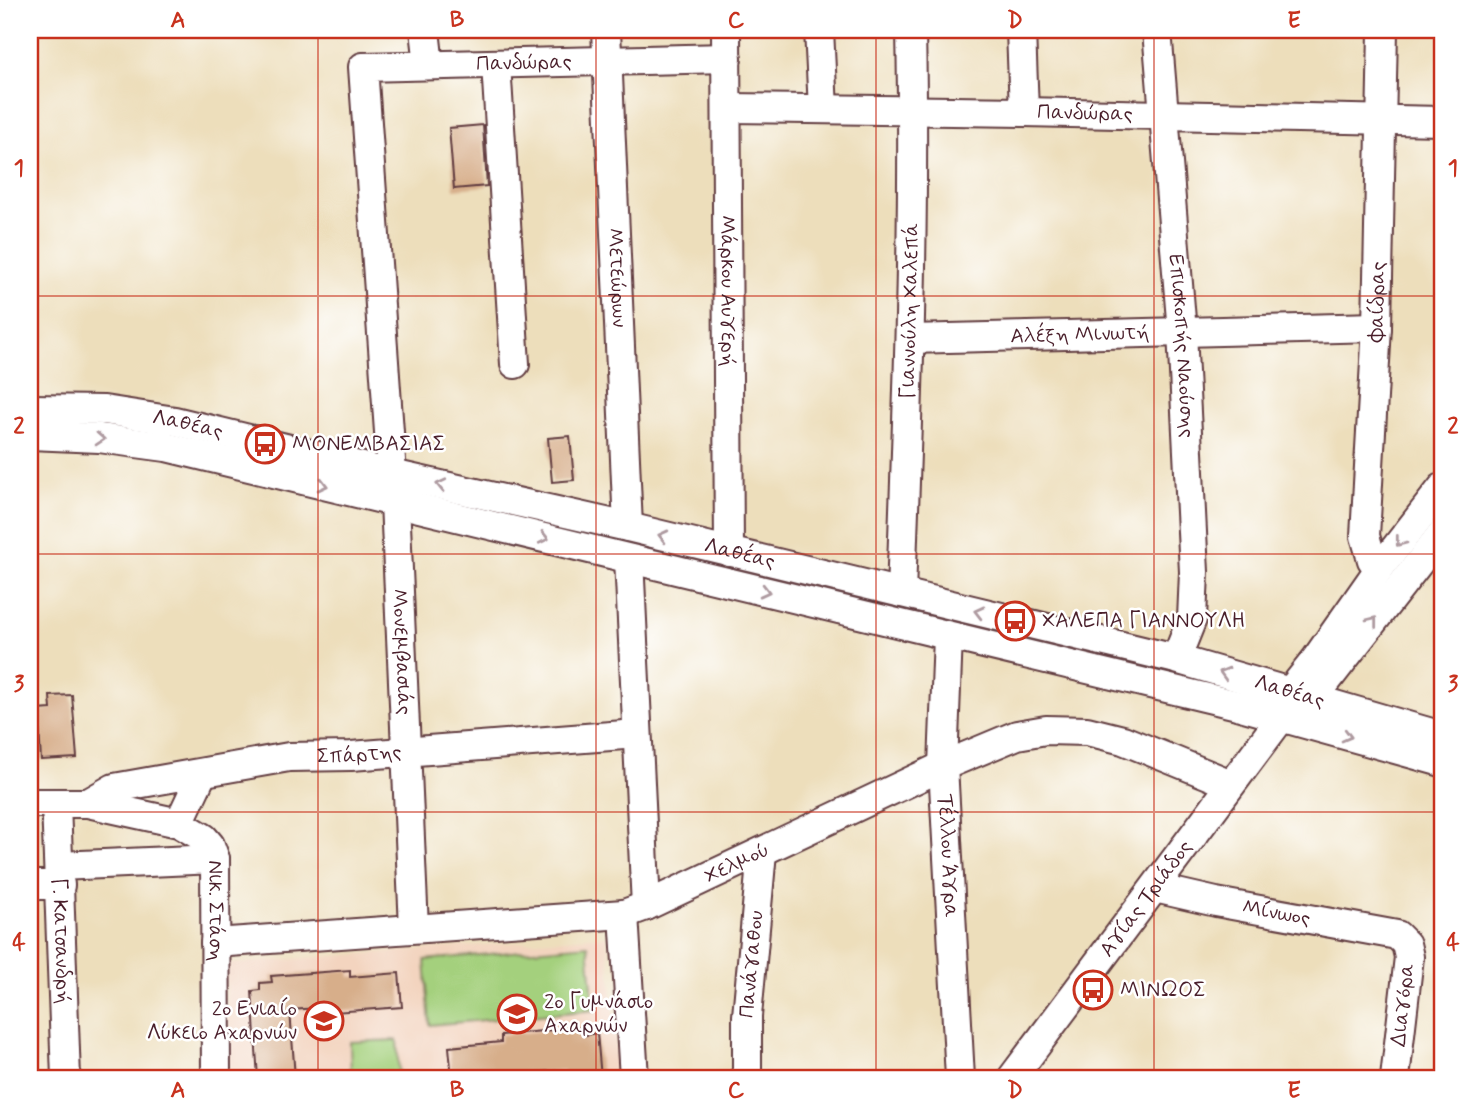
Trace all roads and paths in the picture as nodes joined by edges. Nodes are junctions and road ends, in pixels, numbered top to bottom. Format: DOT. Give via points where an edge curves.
graph roads {
  1 [pos="425,30"];
  2 [pos="606,30"];
  3 [pos="726,30"];
  4 [pos="819,30"];
  5 [pos="911,30"];
  6 [pos="1021,30"];
  7 [pos="1157,30"];
  8 [pos="1383,30"];
  9 [pos="727,58"];
  10 [pos="607,61"];
  11 [pos="496,64"];
  12 [pos="429,65"];
  13 [pos="728,108"];
  14 [pos="823,109"];
  15 [pos="913,110"];
  16 [pos="1024,112"];
  17 [pos="1163,115"];
  18 [pos="1381,119"];
  19 [pos="1442,121"];
  20 [pos="1377,327"];
  21 [pos="1182,332"];
  22 [pos="910,339"];
  23 [pos="515,364"];
  24 [pos="31,417"];
  25 [pos="392,474"];
  26 [pos="1442,488"];
  27 [pos="395,502"];
  28 [pos="628,527"];
  29 [pos="1442,534"];
  30 [pos="729,552"];
  31 [pos="629,559"];
  32 [pos="1379,569"];
  33 [pos="901,593"];
  34 [pos="948,636"];
  35 [pos="1176,659"];
  36 [pos="1294,703"];
  37 [pos="637,734"];
  38 [pos="1442,736"];
  39 [pos="404,751"];
  40 [pos="1442,762"];
  41 [pos="943,766"];
  42 [pos="202,774"];
  43 [pos="1231,785"];
  44 [pos="43,803"];
  45 [pos="88,803"];
  46 [pos="179,823"];
  47 [pos="762,852"];
  48 [pos="215,859"];
  49 [pos="59,876"];
  50 [pos="30,885"];
  51 [pos="1155,888"];
  52 [pos="635,910"];
  53 [pos="414,928"];
  54 [pos="1397,935"];
  55 [pos="215,943"];
  56 [pos="66,1078"];
  57 [pos="216,1078"];
  58 [pos="634,1078"];
  59 [pos="747,1078"];
  60 [pos="960,1078"];
  61 [pos="1012,1078"];
  62 [pos="1395,1078"];
  1 -- 12 [label="street"];
  2 -- 10 [label="street, Μετεώρων"];
  3 -- 9 [label="street, Μάρκου Αυγερή"];
  4 -- 14 [label="street"];
  5 -- 15 [label="street, Γιαννούλη Χαλεπά"];
  6 -- 16 [label="street"];
  7 -- 17 [label="street, Επισκοπής Ναούσης"];
  8 -- 18 [label="street, Φαίδρας"];
  9 -- 10 [label="street, Πανδώρας"];
  9 -- 13 [label="street, Μάρκου Αυγερή"];
  10 -- 11 [label="street, Πανδώρας"];
  10 -- 28 [label="street, Μετεώρων"];
  11 -- 12 [label="street, Πανδώρας"];
  11 -- 23 [label="street"];
  12 -- 25 [label="street, Πανδώρας" via="363,67"];
  13 -- 14 [label="street, Πανδώρας"];
  13 -- 30 [label="street, Μάρκου Αυγερή"];
  14 -- 15 [label="street, Πανδώρας"];
  15 -- 16 [label="street, Πανδώρας"];
  15 -- 22 [label="street, Γιαννούλη Χαλεπά"];
  16 -- 17 [label="street, Πανδώρας"];
  17 -- 18 [label="street, Πανδώρας"];
  17 -- 21 [label="street, Επισκοπής Ναούσης"];
  18 -- 19 [label="street, Πανδώρας"];
  18 -- 20 [label="street, Φαίδρας"];
  20 -- 21 [label="street, Αλέξη Μινωτή"];
  20 -- 32 [label="street, Φαίδρας" via="1365,536"];
  21 -- 22 [label="street, Αλέξη Μινωτή"];
  21 -- 35 [label="street, Επισκοπής Ναούσης" via="1194,572 1192,619"];
  22 -- 33 [label="street, Γιαννούλη Χαλεπά"];
  24 -- 25 [label="street, Λαθέας" via="103,410 138,414"];
  24 -- 27 [label="street, Λαθέας, one-way" via="99,438 155,445"];
  28 -- 25 [label="street, Λαθέας, one-way"];
  26 -- 32 [label="street, Αγίας Τριάδος, one-way"];
  27 -- 31 [label="street, Λαθέας, one-way"];
  27 -- 39 [label="street, Μονεμβασιάς"];
  30 -- 28 [label="street, Λαθέας, one-way"];
  36 -- 29 [label="street, Αγίας Τριάδος, one-way"];
  30 -- 33 [label="street, Λαθέας"];
  31 -- 34 [label="street, Λαθέας, one-way"];
  31 -- 37 [label="street"];
  32 -- 36 [label="street, Αγίας Τριάδος" via="1316,659"];
  35 -- 33 [label="street, Λαθέας, one-way"];
  34 -- 36 [label="street, Λαθέας" via="1237,705"];
  34 -- 41 [label="street, Τέλλου Άγρα"];
  36 -- 35 [label="street, Λαθέας, one-way"];
  36 -- 38 [label="street, Λαθέας"];
  36 -- 40 [label="street, Λαθέας, one-way"];
  36 -- 43 [label="street, Αγίας Τριάδος"];
  37 -- 39 [label="street, Σπάρτης"];
  37 -- 52 [label="street"];
  39 -- 42 [label="street, Σπάρτης" via="289,757"];
  39 -- 53 [label="street, Μονεμβασιάς"];
  41 -- 43 [label="street, Χελμού" via="1017,735 1087,731 1123,740"];
  41 -- 47 [label="street, Χελμού"];
  41 -- 60 [label="street, Τέλλου Άγρα"];
  42 -- 45 [label="street, Σπάρτης" via="114,789"];
  42 -- 46 [label="street"];
  43 -- 51 [label="street, Αγίας Τριάδος"];
  44 -- 45 [label="street"];
  44 -- 49 [label="street, Γ. Κατσανδρή"];
  45 -- 46 [label="street"];
  46 -- 48 [label="street" via="204,838"];
  47 -- 52 [label="street, Χελμού"];
  47 -- 59 [label="street, Πανάγαθου" via="747,1016"];
  48 -- 49 [label="street, Νικ. Στάση"];
  48 -- 55 [label="street, Νικ. Στάση"];
  49 -- 50 [label="street, Νικ. Στάση"];
  49 -- 56 [label="street, Γ. Κατσανδρή"];
  51 -- 54 [label="street, Μίνωος"];
  51 -- 61 [label="street, Αγίας Τριάδος"];
  52 -- 53 [label="street, Χελμού"];
  52 -- 58 [label="street"];
  53 -- 55 [label="street, Χελμού"];
  54 -- 62 [label="street, Διαγόρα" via="1406,944 1409,957"];
  55 -- 57 [label="street, Νικ. Στάση"];
}
